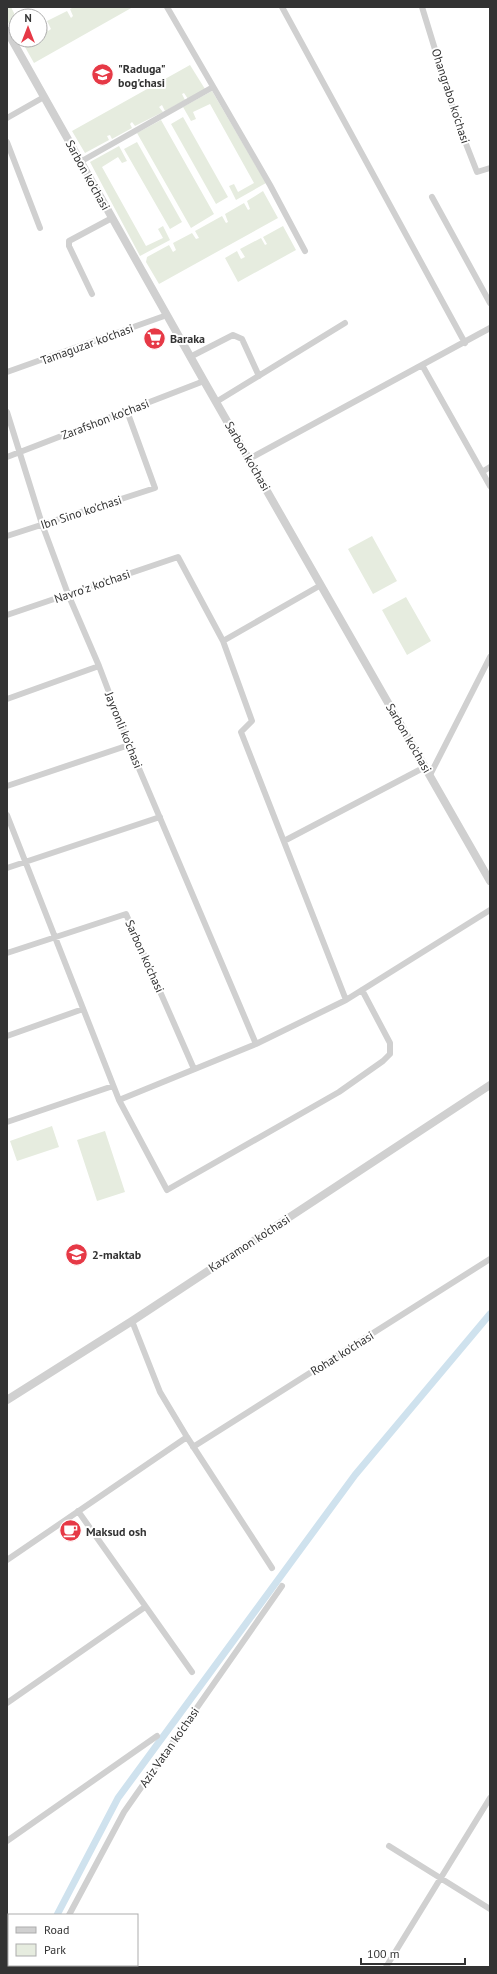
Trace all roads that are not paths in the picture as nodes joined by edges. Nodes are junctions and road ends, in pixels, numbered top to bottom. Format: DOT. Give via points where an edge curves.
graph roads {
  1 [pos="167,7"];
  2 [pos="282,7"];
  3 [pos="422,7"];
  4 [pos="7,31"];
  5 [pos="213,87"];
  6 [pos="44,97"];
  7 [pos="7,118"];
  8 [pos="7,142"];
  9 [pos="80,162"];
  10 [pos="490,168"];
  11 [pos="432,197"];
  12 [pos="112,218"];
  13 [pos="40,228"];
  14 [pos="305,251"];
  15 [pos="92,294"];
  16 [pos="490,303"];
  17 [pos="167,315"];
  18 [pos="345,323"];
  19 [pos="490,328"];
  20 [pos="465,343"];
  21 [pos="190,357"];
  22 [pos="422,365"];
  23 [pos="7,372"];
  24 [pos="259,376"];
  25 [pos="204,381"];
  26 [pos="216,402"];
  27 [pos="127,411"];
  28 [pos="7,412"];
  29 [pos="19,453"];
  30 [pos="7,457"];
  31 [pos="249,459"];
  32 [pos="490,468"];
  33 [pos="482,472"];
  34 [pos="490,486"];
  35 [pos="42,524"];
  36 [pos="7,536"];
  37 [pos="321,585"];
  38 [pos="68,594"];
  39 [pos="7,615"];
  40 [pos="223,641"];
  41 [pos="490,657"];
  42 [pos="99,666"];
  43 [pos="7,699"];
  44 [pos="129,745"];
  45 [pos="425,767"];
  46 [pos="430,775"];
  47 [pos="7,786"];
  48 [pos="7,815"];
  49 [pos="160,817"];
  50 [pos="284,841"];
  51 [pos="25,862"];
  52 [pos="7,868"];
  53 [pos="490,881"];
  54 [pos="490,910"];
  55 [pos="55,936"];
  56 [pos="7,953"];
  57 [pos="362,990"];
  58 [pos="346,1000"];
  59 [pos="83,1009"];
  60 [pos="7,1036"];
  61 [pos="256,1044"];
  62 [pos="194,1069"];
  63 [pos="490,1085"];
  64 [pos="113,1086"];
  65 [pos="119,1100"];
  66 [pos="7,1122"];
  67 [pos="490,1259"];
  68 [pos="132,1321"];
  69 [pos="7,1400"];
  70 [pos="186,1437"];
  71 [pos="193,1447"];
  72 [pos="78,1511"];
  73 [pos="7,1560"];
  74 [pos="272,1568"];
  75 [pos="282,1586"];
  76 [pos="145,1607"];
  77 [pos="192,1672"];
  78 [pos="7,1703"];
  79 [pos="157,1736"];
  80 [pos="490,1798"];
  81 [pos="7,1841"];
  82 [pos="389,1846"];
  83 [pos="442,1878"];
  84 [pos="490,1910"];
  85 [pos="70,1914"];
  86 [pos="386,1967"];
  1 -- 5 [label="street"];
  2 -- 20 [label="street"];
  3 -- 10 [label="street, Ohangrabo ko'chasi" via="457,121 478,172"];
  4 -- 6 [label="street, Sarbon ko'chasi"];
  5 -- 9 [label="street"];
  5 -- 14 [label="street"];
  6 -- 7 [label="street"];
  6 -- 9 [label="street, Sarbon ko'chasi"];
  8 -- 13 [label="street"];
  9 -- 12 [label="street, Sarbon ko'chasi"];
  11 -- 16 [label="street"];
  12 -- 15 [label="street" via="69,241"];
  12 -- 17 [label="street, Sarbon ko'chasi"];
  17 -- 21 [label="street, Sarbon ko'chasi"];
  17 -- 23 [label="street, Tamaguzar ko'chasi"];
  18 -- 24 [label="street"];
  19 -- 20 [label="street"];
  20 -- 22 [label="street"];
  21 -- 24 [label="street" via="233,336 242,339"];
  21 -- 25 [label="street, Sarbon ko'chasi"];
  22 -- 31 [label="street"];
  22 -- 33 [label="street"];
  24 -- 26 [label="street"];
  25 -- 26 [label="street, Sarbon ko'chasi"];
  25 -- 27 [label="street, Zarafshon ko'chasi"];
  26 -- 31 [label="street, Sarbon ko'chasi"];
  27 -- 29 [label="street, Zarafshon ko'chasi"];
  27 -- 35 [label="street, Ibn Sino ko'chasi" via="155,488"];
  28 -- 29 [label="street, Jayronli ko'chasi"];
  29 -- 30 [label="street, Zarafshon ko'chasi"];
  29 -- 35 [label="street, Jayronli ko'chasi"];
  31 -- 37 [label="street, Sarbon ko'chasi"];
  32 -- 33 [label="street"];
  33 -- 34 [label="street"];
  35 -- 36 [label="street, Ibn Sino ko'chasi"];
  35 -- 38 [label="street, Jayronli ko'chasi"];
  37 -- 40 [label="street"];
  37 -- 45 [label="street, Sarbon ko'chasi"];
  38 -- 39 [label="street, Navro'z ko'chasi"];
  38 -- 40 [label="street, Navro'z ko'chasi" via="178,557"];
  38 -- 42 [label="street, Jayronli ko'chasi"];
  40 -- 50 [label="street" via="252,721 241,732"];
  41 -- 46 [label="street"];
  42 -- 43 [label="street"];
  42 -- 44 [label="street, Jayronli ko'chasi"];
  44 -- 47 [label="street"];
  44 -- 49 [label="street, Jayronli ko'chasi"];
  45 -- 46 [label="street, Sarbon ko'chasi"];
  45 -- 50 [label="street"];
  46 -- 53 [label="street, Sarbon ko'chasi"];
  48 -- 51 [label="street"];
  49 -- 51 [label="street"];
  49 -- 61 [label="street, Jayronli ko'chasi"];
  50 -- 58 [label="street"];
  51 -- 52 [label="street"];
  51 -- 55 [label="street"];
  54 -- 57 [label="street"];
  55 -- 56 [label="street, Sarbon ko'chasi"];
  55 -- 59 [label="street"];
  55 -- 62 [label="street, Sarbon ko'chasi" via="126,914"];
  57 -- 58 [label="street"];
  57 -- 65 [label="street" via="390,1043 390,1054 339,1092 167,1190"];
  58 -- 61 [label="street"];
  59 -- 60 [label="street"];
  59 -- 64 [label="street"];
  61 -- 62 [label="street"];
  62 -- 65 [label="street"];
  63 -- 68 [label="street, Kaxramon ko'chasi"];
  64 -- 65 [label="street"];
  64 -- 66 [label="street"];
  67 -- 71 [label="street, Rohat ko'chasi"];
  68 -- 69 [label="street, Kaxramon ko'chasi"];
  68 -- 70 [label="street" via="160,1392"];
  70 -- 71 [label="street"];
  70 -- 72 [label="street"];
  71 -- 74 [label="street"];
  72 -- 73 [label="street"];
  72 -- 76 [label="street"];
  75 -- 85 [label="street, Aziz Vatan ko'chasi" via="124,1812"];
  76 -- 77 [label="street"];
  76 -- 78 [label="street"];
  79 -- 81 [label="street"];
  80 -- 83 [label="street"];
  82 -- 83 [label="street"];
  83 -- 84 [label="street"];
  83 -- 86 [label="street"];
}
